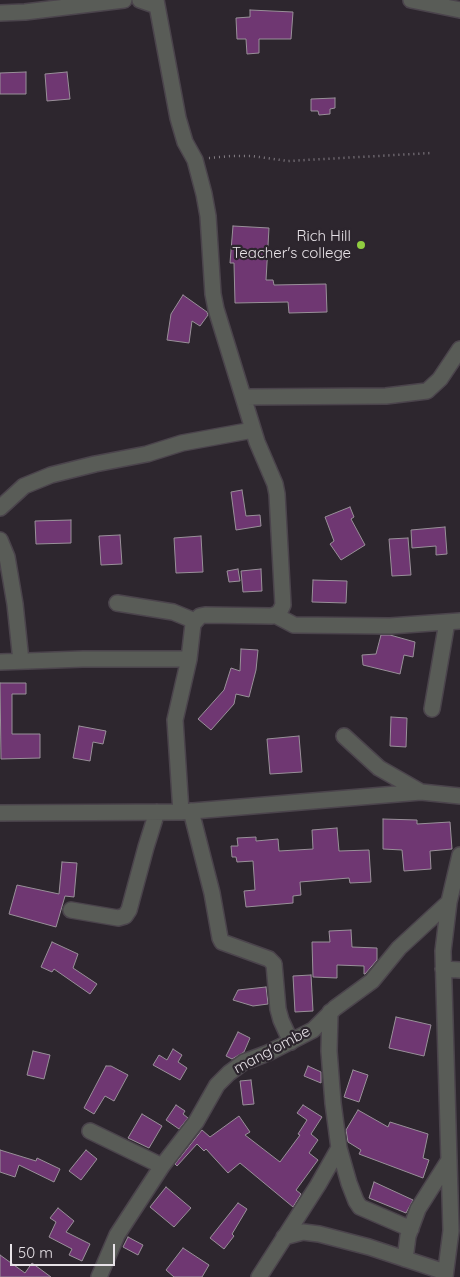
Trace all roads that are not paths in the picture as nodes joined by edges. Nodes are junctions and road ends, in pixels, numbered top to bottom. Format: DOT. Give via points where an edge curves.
graph roads {
  1 [pos="124,0"];
  2 [pos="140,0"];
  3 [pos="411,0"];
  4 [pos="157,3"];
  5 [pos="9,8"];
  6 [pos="460,10"];
  7 [pos="460,349"];
  8 [pos="244,397"];
  9 [pos="254,430"];
  10 [pos="0,508"];
  11 [pos="0,540"];
  12 [pos="117,603"];
  13 [pos="276,615"];
  14 [pos="195,621"];
  15 [pos="454,621"];
  16 [pos="189,659"];
  17 [pos="21,661"];
  18 [pos="0,662"];
  19 [pos="432,709"];
  20 [pos="344,736"];
  21 [pos="421,792"];
  22 [pos="460,796"];
  23 [pos="157,812"];
  24 [pos="186,812"];
  25 [pos="0,813"];
  26 [pos="460,854"];
  27 [pos="449,902"];
  28 [pos="71,910"];
  29 [pos="443,969"];
  30 [pos="460,970"];
  31 [pos="330,1012"];
  32 [pos="291,1042"];
  33 [pos="90,1131"];
  34 [pos="339,1148"];
  35 [pos="449,1160"];
  36 [pos="162,1166"];
  37 [pos="410,1229"];
  38 [pos="455,1233"];
  39 [pos="284,1237"];
  40 [pos="405,1259"];
  41 [pos="445,1274"];
  42 [pos="100,1277"];
  43 [pos="259,1277"];
  1 -- 5 [label="street"];
  2 -- 4 [label="street"];
  3 -- 6 [label="street"];
  4 -- 8 [label="street" via="173,99 204,194 216,309"];
  7 -- 8 [label="street" via="440,379 427,390 386,396"];
  8 -- 9 [label="street"];
  9 -- 10 [label="street" via="182,442 147,454 51,475 24,486"];
  9 -- 13 [label="street" via="277,494 283,605"];
  11 -- 17 [label="street" via="7,557"];
  12 -- 14 [label="street" via="173,612"];
  13 -- 14 [label="street" via="205,615"];
  13 -- 15 [label="street" via="294,625 390,626"];
  14 -- 16 [label="street"];
  15 -- 19 [label="street"];
  16 -- 17 [label="street"];
  16 -- 24 [label="street" via="175,720"];
  17 -- 18 [label="street"];
  20 -- 21 [label="street" via="380,768"];
  21 -- 22 [label="street"];
  21 -- 24 [label="street"];
  23 -- 24 [label="street"];
  23 -- 25 [label="street"];
  23 -- 28 [label="street" via="125,916 118,918"];
  24 -- 32 [label="street" via="212,893 220,938 222,942 269,959 274,964 278,1009"];
  26 -- 27 [label="street"];
  27 -- 29 [label="street"];
  27 -- 31 [label="street, mang'ombe" via="399,948 372,981"];
  29 -- 30 [label="street"];
  29 -- 35 [label="street"];
  31 -- 32 [label="street, mang'ombe" via="313,1030"];
  31 -- 34 [label="street" via="329,1051"];
  32 -- 36 [label="street, mang'ombe" via="244,1062 229,1073 217,1085 196,1122"];
  33 -- 36 [label="street"];
  34 -- 37 [label="street" via="360,1207"];
  34 -- 39 [label="street"];
  35 -- 37 [label="street" via="418,1209"];
  35 -- 38 [label="street"];
  36 -- 42 [label="street, mang'ombe" via="117,1235"];
  37 -- 40 [label="street"];
  38 -- 41 [label="street"];
  39 -- 40 [label="street" via="304,1232 319,1234"];
  39 -- 43 [label="street"];
  40 -- 41 [label="street"];
}
